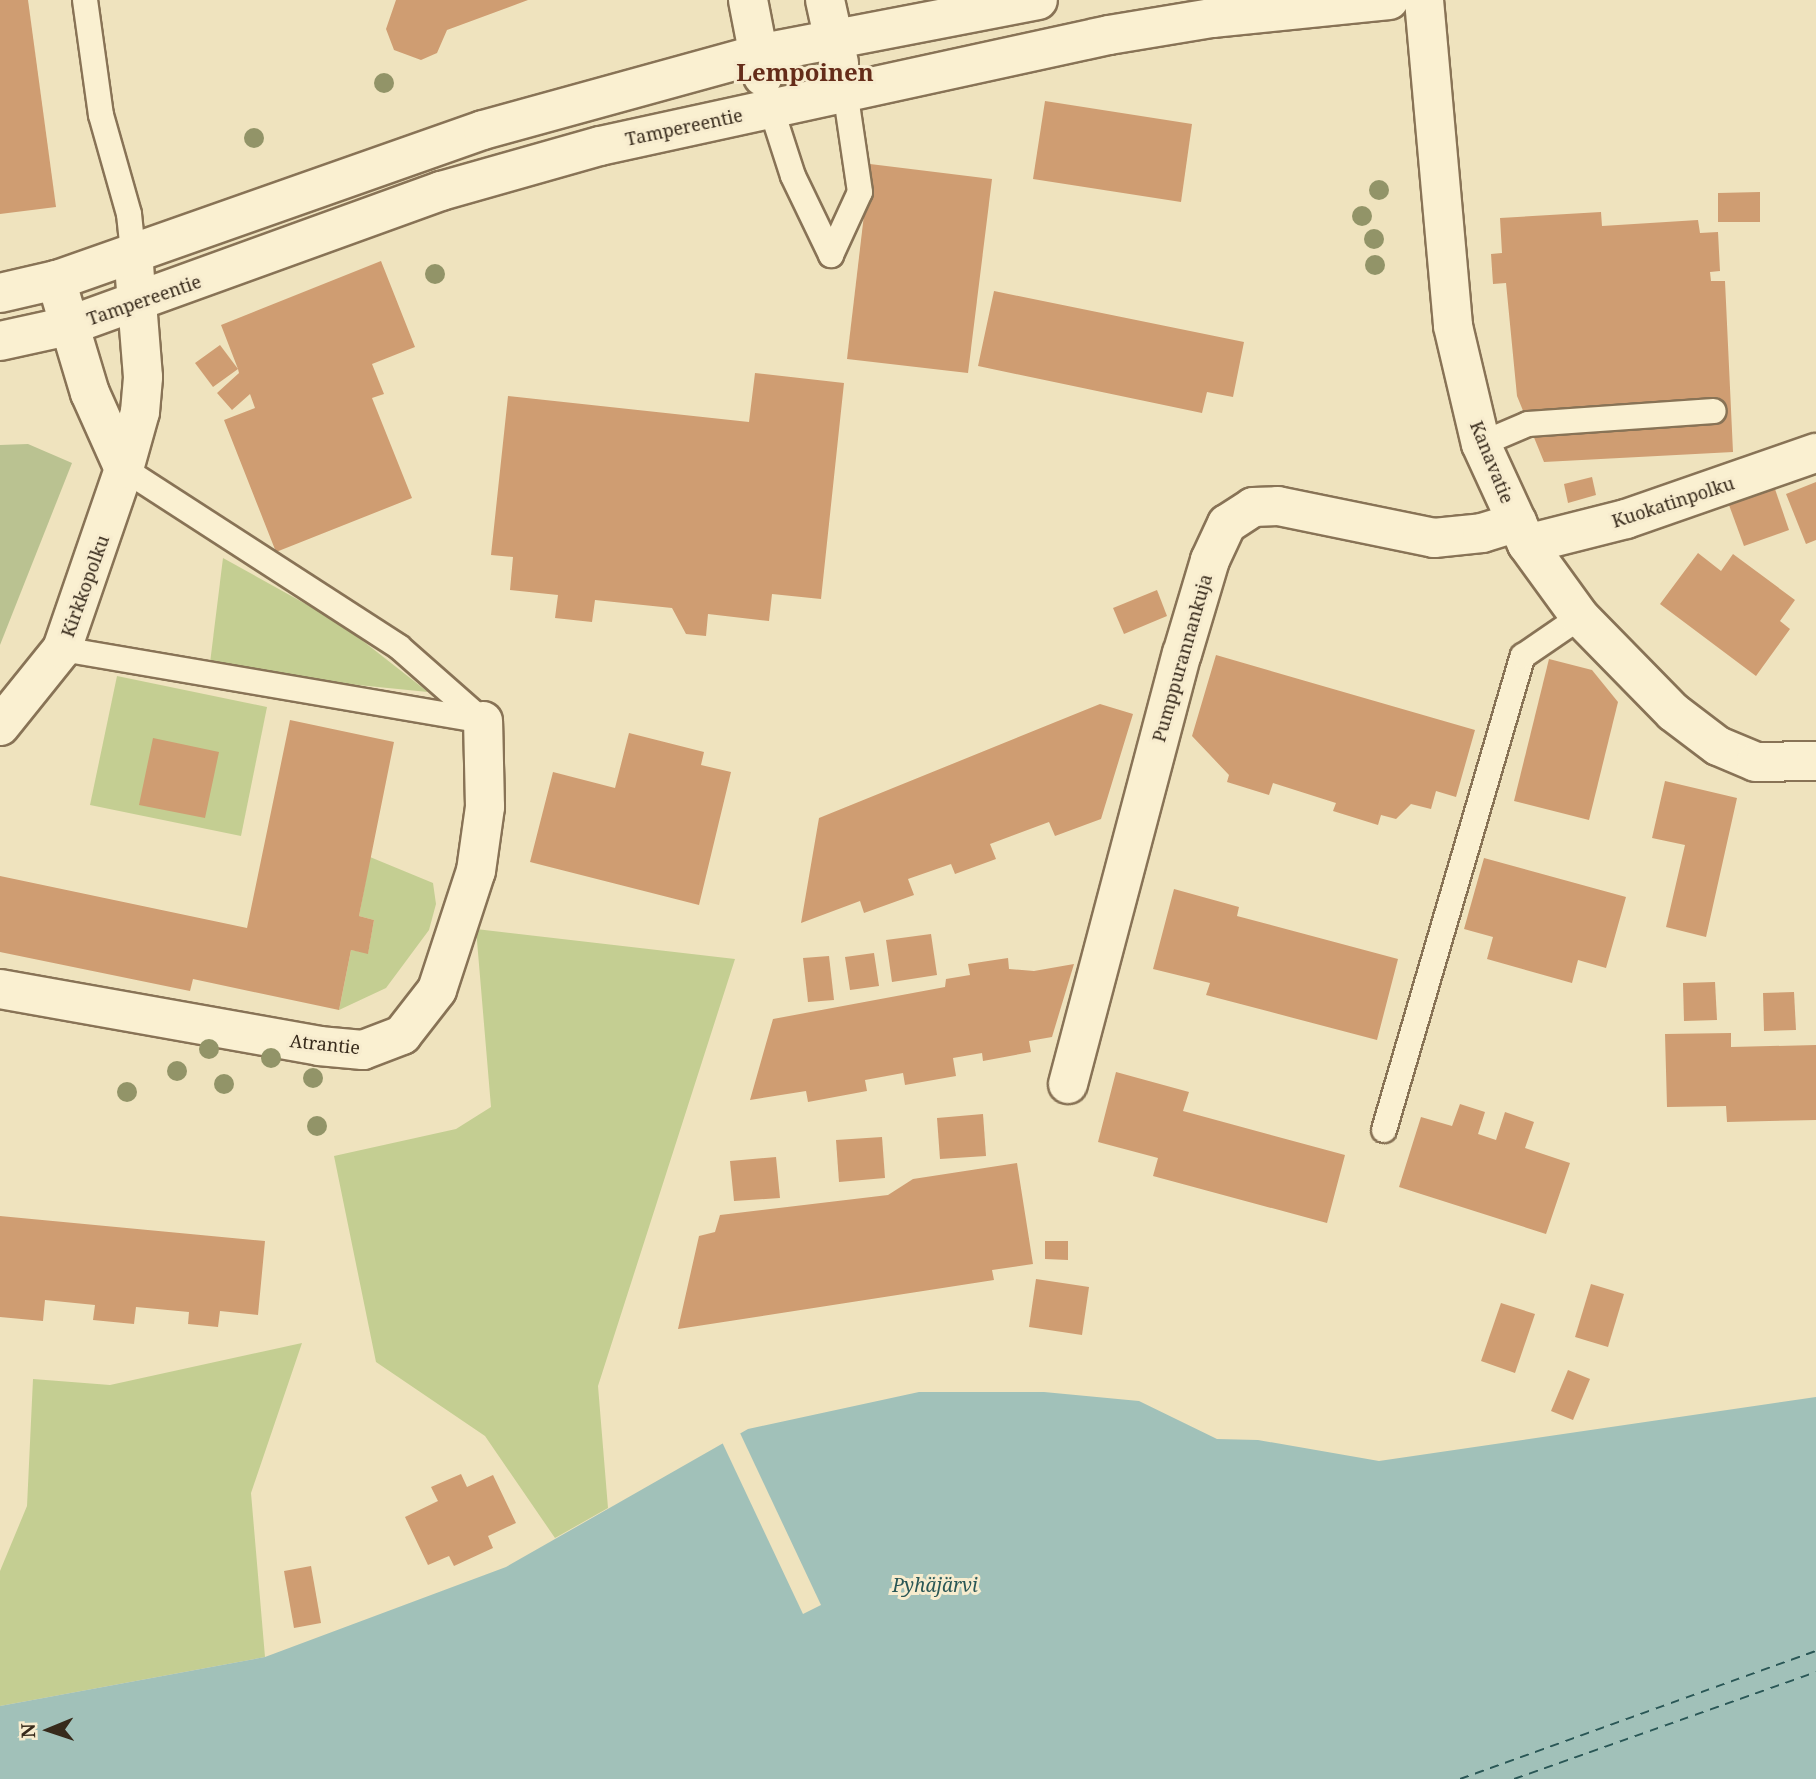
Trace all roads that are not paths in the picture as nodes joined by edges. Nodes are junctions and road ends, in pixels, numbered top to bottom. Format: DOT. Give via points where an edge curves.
graph roads {
  1 [pos="85,0"];
  2 [pos="748,0"];
  3 [pos="825,0"];
  4 [pos="1038,0"];
  5 [pos="1389,0"];
  6 [pos="1424,0"];
  7 [pos="834,39"];
  8 [pos="758,54"];
  9 [pos="845,90"];
  10 [pos="771,108"];
  11 [pos="133,253"];
  12 [pos="56,280"];
  13 [pos="0,293"];
  14 [pos="139,303"];
  15 [pos="68,326"];
  16 [pos="0,341"];
  17 [pos="1714,411"];
  18 [pos="1481,444"];
  19 [pos="1816,453"];
  20 [pos="124,469"];
  21 [pos="1522,533"];
  22 [pos="1580,617"];
  23 [pos="62,649"];
  24 [pos="483,722"];
  25 [pos="0,726"];
  26 [pos="1816,761"];
  27 [pos="0,989"];
  28 [pos="1068,1084"];
  29 [pos="1384,1130"];
  1 -- 11 [label="lane" via="101,115 129,214"];
  2 -- 8 [label="street"];
  3 -- 7 [label="street"];
  4 -- 7 [label="street"];
  5 -- 9 [label="street, Tampereentie" via="1147,28"];
  6 -- 18 [label="street, Kanavatie" via="1452,326"];
  7 -- 8 [label="street"];
  7 -- 9 [label="street"];
  8 -- 10 [label="street"];
  8 -- 11 [label="street" via="483,130"];
  9 -- 10 [label="street, Tampereentie"];
  9 -- 10 [label="lane" via="860,192 831,255 793,176"];
  10 -- 14 [label="street, Tampereentie" via="600,146 440,191"];
  11 -- 12 [label="street"];
  11 -- 14 [label="street, Kirkkopolku"];
  12 -- 13 [label="street"];
  12 -- 15 [label="street"];
  14 -- 15 [label="street, Tampereentie"];
  14 -- 20 [label="street, Kirkkopolku" via="142,394"];
  15 -- 16 [label="street, Tampereentie"];
  15 -- 20 [label="street" via="90,393"];
  17 -- 18 [label="lane" via="1528,424"];
  18 -- 21 [label="street, Kanavatie"];
  19 -- 21 [label="street, Kuokatinpolku" via="1626,519"];
  20 -- 23 [label="street, Kirkkopolku"];
  20 -- 24 [label="lane" via="399,647"];
  21 -- 22 [label="street, Kanavatie"];
  21 -- 28 [label="street, Pumppurannankuja" via="1434,538 1278,506 1253,507 1227,524 1210,560 1182,654"];
  22 -- 26 [label="street, Kanavatie" via="1673,712 1718,746 1756,762"];
  22 -- 29 [label="lane" via="1523,656"];
  23 -- 24 [label="lane"];
  23 -- 25 [label="street, Kirkkopolku"];
  24 -- 27 [label="street, Atrantie" via="485,807 476,871 436,989 402,1035 363,1050 319,1046"];
}
